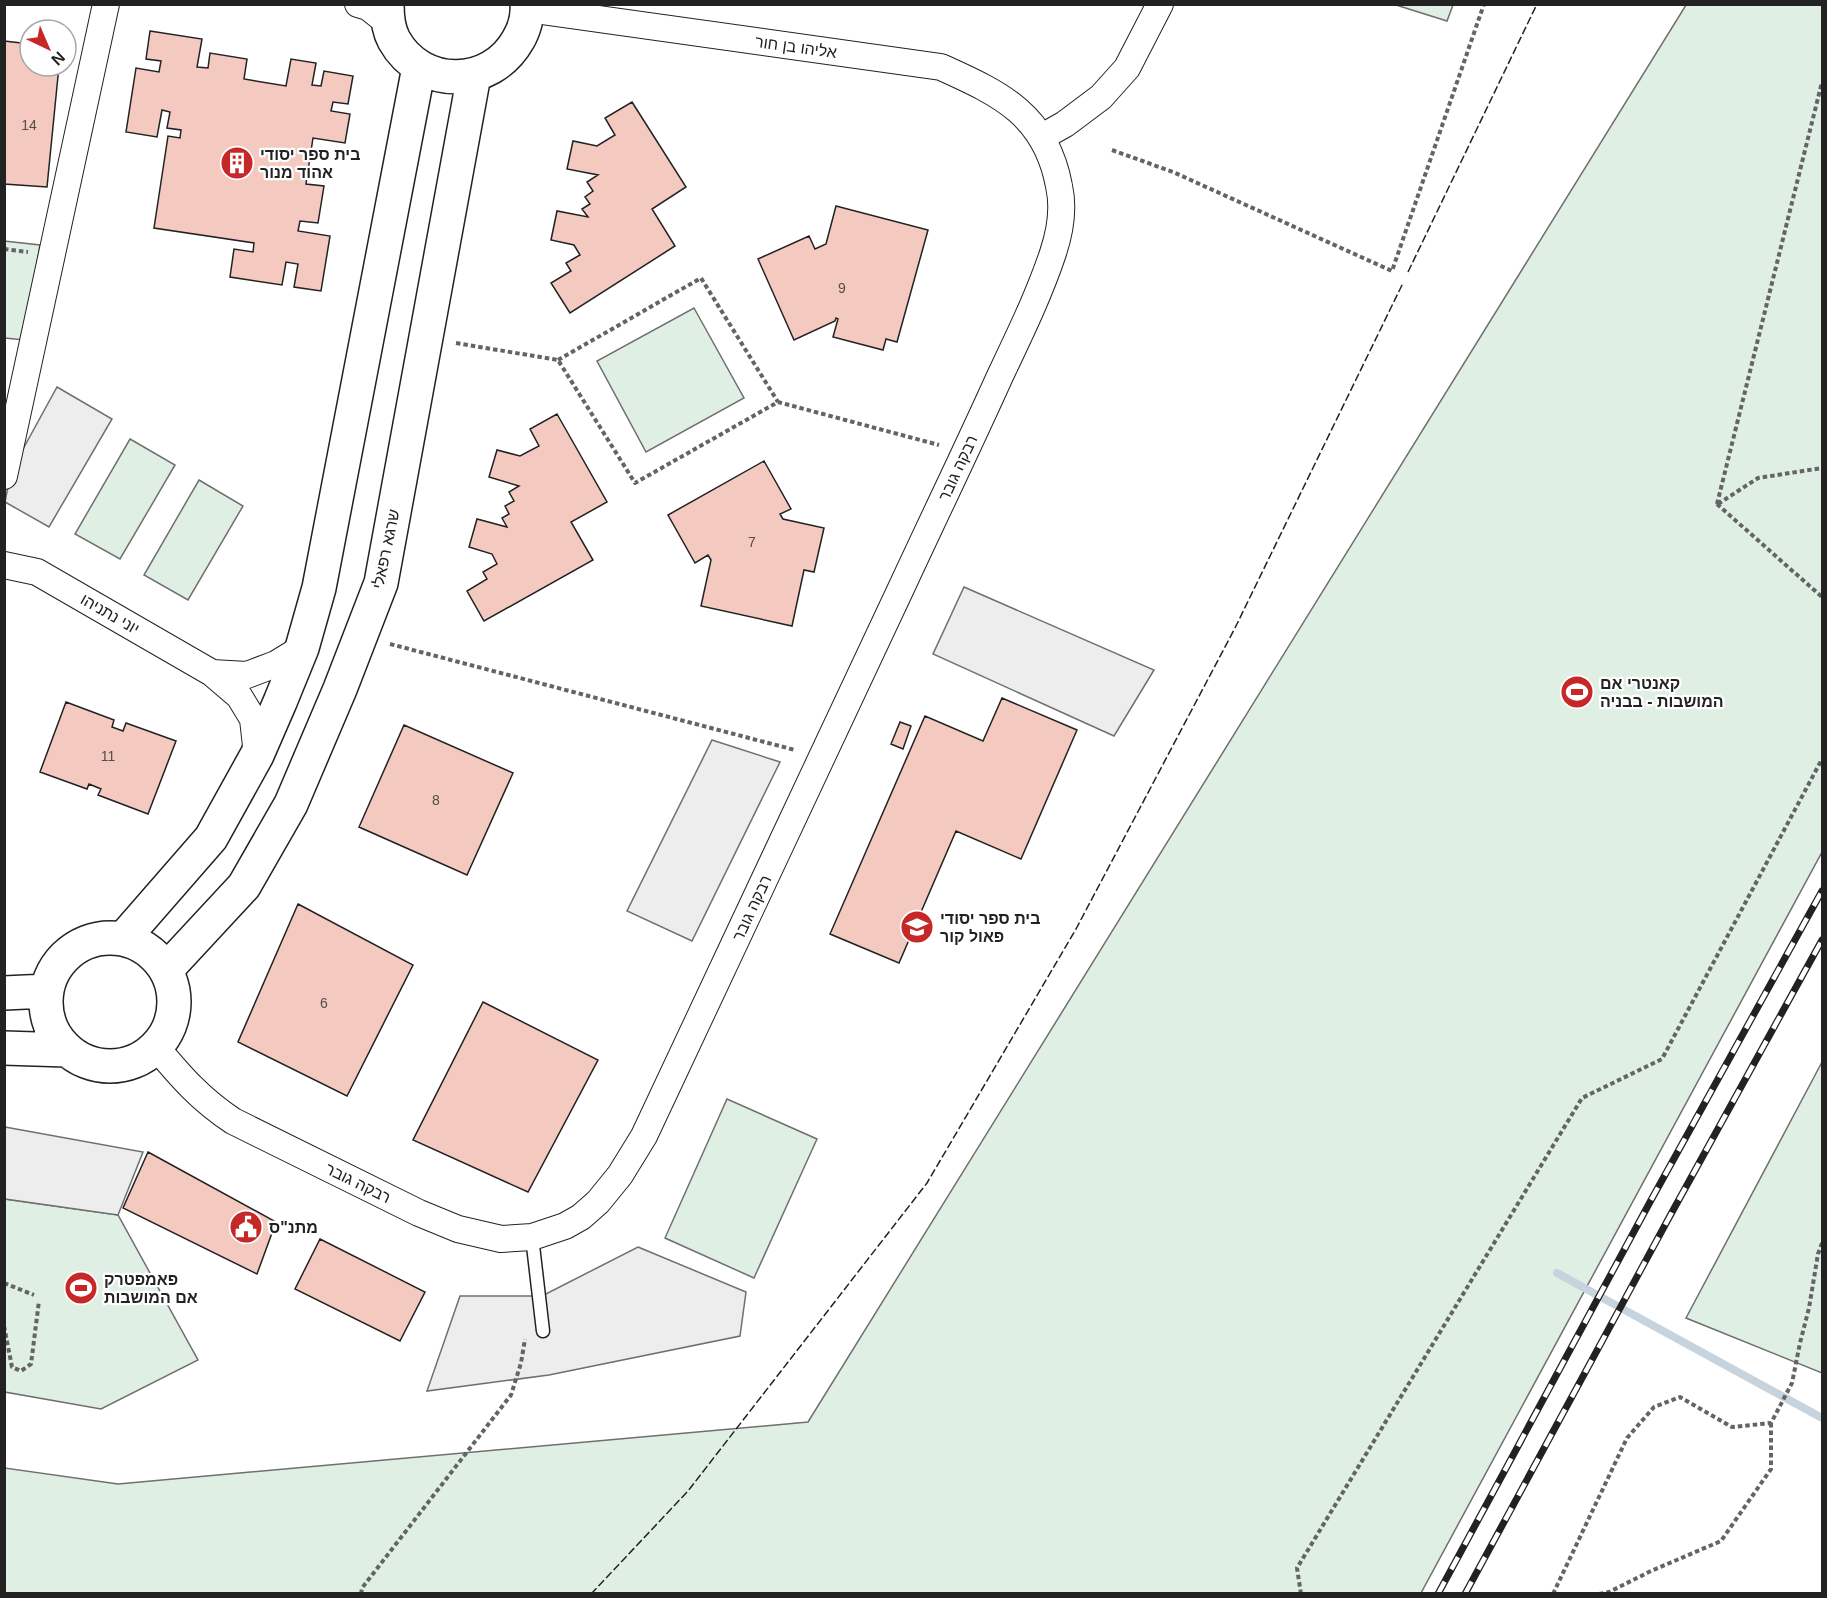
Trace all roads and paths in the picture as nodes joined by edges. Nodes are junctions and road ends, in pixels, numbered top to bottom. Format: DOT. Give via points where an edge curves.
graph roads {
  1 [pos="106,4"];
  2 [pos="358,4"];
  3 [pos="1160,4"];
  4 [pos="1484,4"];
  5 [pos="527,7"];
  6 [pos="387,13"];
  7 [pos="419,67"];
  8 [pos="474,75"];
  9 [pos="1822,82"];
  10 [pos="1042,137"];
  11 [pos="1112,150"];
  12 [pos="426,338"];
  13 [pos="558,360"];
  14 [pos="778,402"];
  15 [pos="965,452"];
  16 [pos="1822,468"];
  17 [pos="4,476"];
  18 [pos="1718,504"];
  19 [pos="4,565"];
  20 [pos="1822,597"];
  21 [pos="361,636"];
  22 [pos="302,648"];
  23 [pos="212,673"];
  24 [pos="257,755"];
  25 [pos="823,757"];
  26 [pos="1822,759"];
  27 [pos="123,939"];
  28 [pos="166,970"];
  29 [pos="47,991"];
  30 [pos="4,993"];
  31 [pos="156,1047"];
  32 [pos="4,1048"];
  33 [pos="67,1050"];
  34 [pos="532,1238"];
  35 [pos="1822,1243"];
  36 [pos="4,1283"];
  37 [pos="34,1295"];
  38 [pos="39,1301"];
  39 [pos="4,1326"];
  40 [pos="543,1331"];
  41 [pos="526,1333"];
  42 [pos="1771,1423"];
  43 [pos="361,1593"];
  44 [pos="1301,1593"];
  45 [pos="1553,1593"];
  46 [pos="1599,1593"];
  1 -- 17 [label="street"];
  2 -- 6 [label="street"];
  3 -- 10 [label="street" via="1127,69 1101,97"];
  4 -- 11 [label="path" via="1392,272 1173,172"];
  5 -- 8 [label="street" via="523,31 512,51 495,66"];
  5 -- 10 [label="street, אליהו בן חור" via="940,68 980,84 1014,106"];
  6 -- 7 [label="street" via="394,39"];
  7 -- 8 [label="street" via="455,77"];
  7 -- 22 [label="street" via="319,588"];
  8 -- 12 [label="street, שרגא רפאלי"];
  9 -- 18 [label="path"];
  10 -- 15 [label="street, רבקה גובר" via="1060,188 1061,222 1055,249"];
  12 -- 13 [label="path"];
  12 -- 21 [label="street, שרגא רפאלי" via="381,584"];
  13 -- 14 [label="path" via="635,483"];
  13 -- 14 [label="path" via="701,278"];
  14 -- 15 [label="path"];
  15 -- 25 [label="street, רבקה גובר"];
  16 -- 18 [label="path" via="1758,478"];
  18 -- 20 [label="path"];
  19 -- 23 [label="street, יוני נתניהו" via="37,572"];
  21 -- 25 [label="path"];
  21 -- 28 [label="street, שרגא רפאלי" via="291,804 255,866 243,886"];
  22 -- 23 [label="street, יוני נתניהו" via="247,675"];
  22 -- 24 [label="street"];
  23 -- 24 [label="street, יוני נתניהו" via="239,696 253,719"];
  24 -- 27 [label="street" via="211,838"];
  25 -- 34 [label="street, רבקה גובר" via="644,1136 620,1174 581,1218"];
  26 -- 44 [label="path" via="1662,1059 1582,1098 1297,1568"];
  27 -- 28 [label="street" via="140,945"];
  27 -- 29 [label="street" via="102,938 66,955"];
  28 -- 31 [label="street" via="174,990 174,1010 168,1030"];
  29 -- 30 [label="street"];
  29 -- 33 [label="street" via="47,1012 54,1033"];
  31 -- 33 [label="street" via="140,1059 102,1066"];
  31 -- 34 [label="street, רבקה גובר" via="209,1105 258,1135 458,1229 501,1239"];
  32 -- 33 [label="street"];
  34 -- 40 [label="lane"];
  35 -- 42 [label="path" via="1792,1383"];
  36 -- 37 [label="path"];
  38 -- 39 [label="path" via="31,1364 21,1371 12,1367"];
  41 -- 43 [label="path" via="511,1395"];
  42 -- 45 [label="path" via="1732,1427 1680,1397 1654,1407 1627,1438"];
  42 -- 46 [label="path" via="1771,1469 1721,1541 1609,1592"];
}
